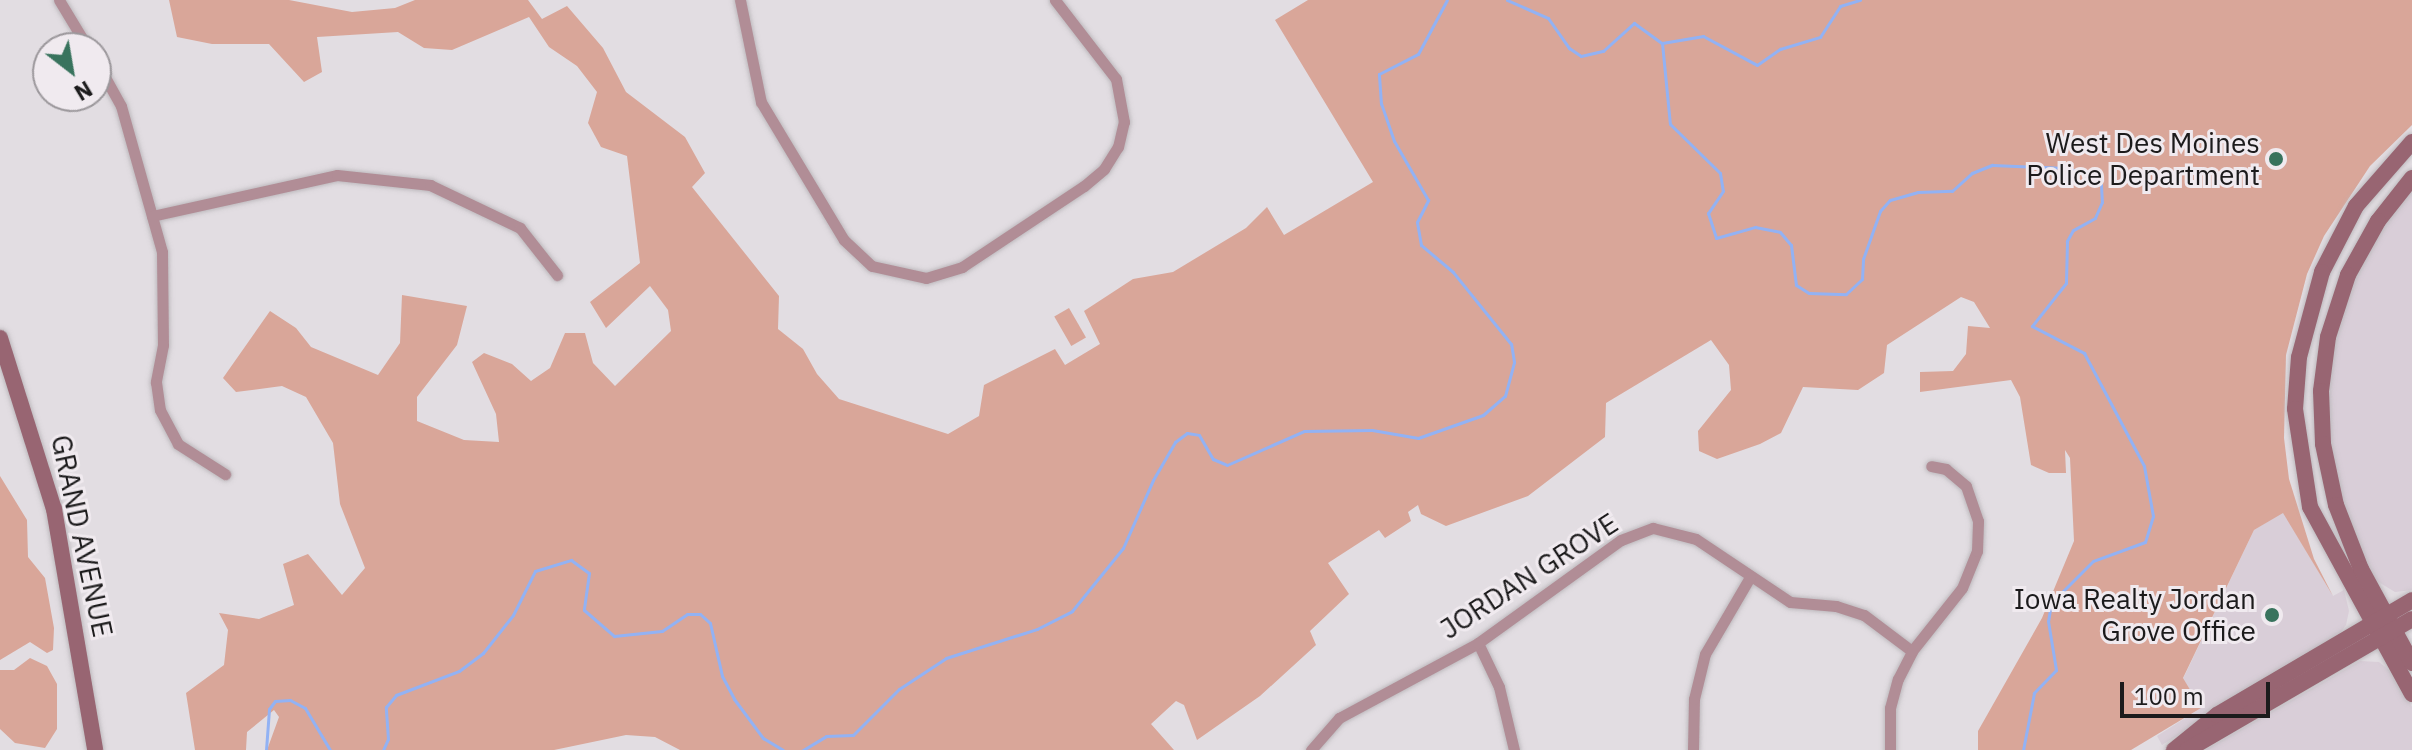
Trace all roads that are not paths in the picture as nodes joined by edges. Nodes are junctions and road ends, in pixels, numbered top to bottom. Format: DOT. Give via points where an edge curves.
graph roads {
  1 [pos="59,0"];
  2 [pos="740,0"];
  3 [pos="1055,0"];
  4 [pos="78,32"];
  5 [pos="112,90"];
  6 [pos="2412,142"];
  7 [pos="2412,178"];
  8 [pos="152,216"];
  9 [pos="557,275"];
  10 [pos="0,338"];
  11 [pos="1931,466"];
  12 [pos="225,474"];
  13 [pos="1750,577"];
  14 [pos="2412,600"];
  15 [pos="2412,619"];
  16 [pos="2382,627"];
  17 [pos="1478,643"];
  18 [pos="1912,651"];
  19 [pos="2412,663"];
  20 [pos="2412,694"];
  21 [pos="95,750"];
  22 [pos="1311,750"];
  23 [pos="1514,750"];
  24 [pos="1693,750"];
  25 [pos="1890,750"];
  26 [pos="2174,750"];
  27 [pos="2187,750"];
  1 -- 4 [label="street"];
  2 -- 3 [label="street" via="761,102 844,240 878,269 907,278 945,275 1084,186 1118,147 1124,122 1122,96 1107,65"];
  5 -- 8 [label="street"];
  6 -- 16 [label="main road" via="2373,184 2336,240 2306,318 2296,383 2297,435 2310,507"];
  7 -- 16 [label="main road" via="2378,221 2348,275 2328,337 2321,391 2333,494"];
  8 -- 9 [label="street" via="337,175 430,185 520,228"];
  8 -- 12 [label="street" via="162,252 164,292 156,382 160,410 178,444"];
  10 -- 21 [label="main road, GRAND AVENUE" via="54,509"];
  11 -- 18 [label="street" via="1946,469 1966,486 1978,521 1977,551 1962,588"];
  13 -- 17 [label="street, JORDAN GROVE" via="1696,539 1670,530 1648,530 1621,540"];
  13 -- 18 [label="street, JORDAN GROVE" via="1790,602 1851,609"];
  13 -- 24 [label="street" via="1705,654 1694,699"];
  14 -- 16 [label="main road"];
  15 -- 16 [label="main road"];
  16 -- 19 [label="main road"];
  16 -- 20 [label="main road"];
  16 -- 26 [label="main road" via="2217,715"];
  16 -- 27 [label="main road"];
  17 -- 22 [label="street, JORDAN GROVE" via="1348,712"];
  17 -- 23 [label="street" via="1499,687"];
  18 -- 25 [label="street" via="1890,708"];
}
